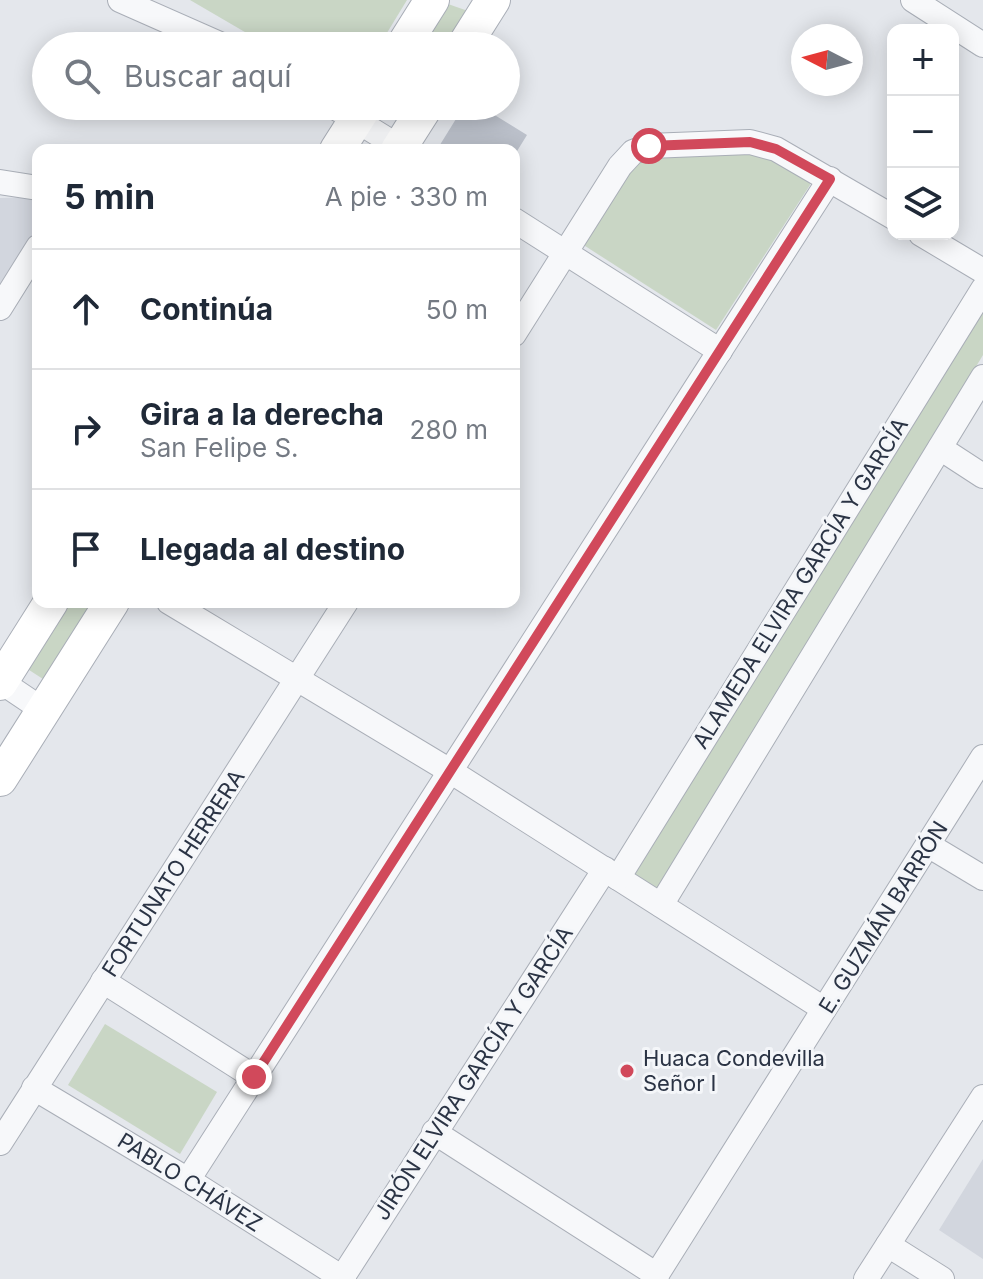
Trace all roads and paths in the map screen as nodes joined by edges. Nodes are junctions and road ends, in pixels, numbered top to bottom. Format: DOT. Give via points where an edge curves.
graph roads {
  1 [pos="120,0"];
  2 [pos="432,0"];
  3 [pos="493,0"];
  4 [pos="913,0"];
  5 [pos="192,32"];
  6 [pos="412,32"];
  7 [pos="473,32"];
  8 [pos="983,45"];
  9 [pos="348,120"];
  10 [pos="364,120"];
  11 [pos="418,120"];
  12 [pos="339,144"];
  13 [pos="395,144"];
  14 [pos="404,144"];
  15 [pos="830,179"];
  16 [pos="0,182"];
  17 [pos="32,187"];
  18 [pos="887,213"];
  19 [pos="520,224"];
  20 [pos="931,240"];
  21 [pos="565,253"];
  22 [pos="32,257"];
  23 [pos="983,271"];
  24 [pos="983,289"];
  25 [pos="0,308"];
  26 [pos="520,324"];
  27 [pos="720,351"];
  28 [pos="983,377"];
  29 [pos="940,448"];
  30 [pos="983,476"];
  31 [pos="47,608"];
  32 [pos="108,608"];
  33 [pos="179,608"];
  34 [pos="342,608"];
  35 [pos="298,679"];
  36 [pos="0,682"];
  37 [pos="43,710"];
  38 [pos="983,757"];
  39 [pos="450,771"];
  40 [pos="0,779"];
  41 [pos="928,845"];
  42 [pos="612,874"];
  43 [pos="983,878"];
  44 [pos="661,905"];
  45 [pos="103,981"];
  46 [pos="824,1009"];
  47 [pos="254,1077"];
  48 [pos="34,1088"];
  49 [pos="983,1097"];
  50 [pos="434,1132"];
  51 [pos="0,1143"];
  52 [pos="188,1180"];
  53 [pos="888,1245"];
  54 [pos="655,1277"];
  55 [pos="343,1278"];
  56 [pos="866,1279"];
  57 [pos="942,1279"];
  1 -- 5 [label="street"];
  2 -- 6 [label="main road"];
  3 -- 7 [label="main road"];
  4 -- 8 [label="street"];
  9 -- 12 [label="main road"];
  10 -- 13 [label="street"];
  11 -- 14 [label="main road"];
  15 -- 18 [label="street"];
  15 -- 21 [label="street" via="776,149 750,142 649,146 633,152 620,166"];
  15 -- 27 [label="street"];
  16 -- 17 [label="street"];
  19 -- 21 [label="street"];
  20 -- 23 [label="street"];
  21 -- 26 [label="street"];
  21 -- 27 [label="street"];
  22 -- 25 [label="street"];
  24 -- 42 [label="street, ALAMEDA ELVIRA GARCÍA Y GARCÍA"];
  27 -- 39 [label="street"];
  28 -- 29 [label="street"];
  29 -- 30 [label="street"];
  29 -- 44 [label="street"];
  31 -- 36 [label="main road"];
  32 -- 37 [label="main road"];
  33 -- 35 [label="street"];
  34 -- 35 [label="street, FORTUNATO HERRERA"];
  35 -- 39 [label="street"];
  35 -- 45 [label="street, FORTUNATO HERRERA"];
  36 -- 37 [label="street"];
  37 -- 40 [label="main road"];
  38 -- 41 [label="street, E. GUZMÁN BARRÓN"];
  39 -- 42 [label="street"];
  39 -- 47 [label="street"];
  41 -- 43 [label="street"];
  41 -- 46 [label="street, E. GUZMÁN BARRÓN"];
  42 -- 44 [label="street"];
  42 -- 50 [label="street, JIRÓN ELVIRA GARCÍA Y GARCÍA"];
  44 -- 46 [label="street"];
  45 -- 47 [label="street"];
  45 -- 48 [label="street, FORTUNATO HERRERA"];
  46 -- 54 [label="street, E. GUZMÁN BARRÓN"];
  47 -- 52 [label="street"];
  48 -- 51 [label="street, FORTUNATO HERRERA"];
  48 -- 52 [label="street, PABLO CHÁVEZ"];
  49 -- 53 [label="street"];
  50 -- 54 [label="street"];
  50 -- 55 [label="street, JIRÓN ELVIRA GARCÍA Y GARCÍA"];
  52 -- 55 [label="street, PABLO CHÁVEZ"];
  53 -- 56 [label="street"];
  53 -- 57 [label="street"];
}
